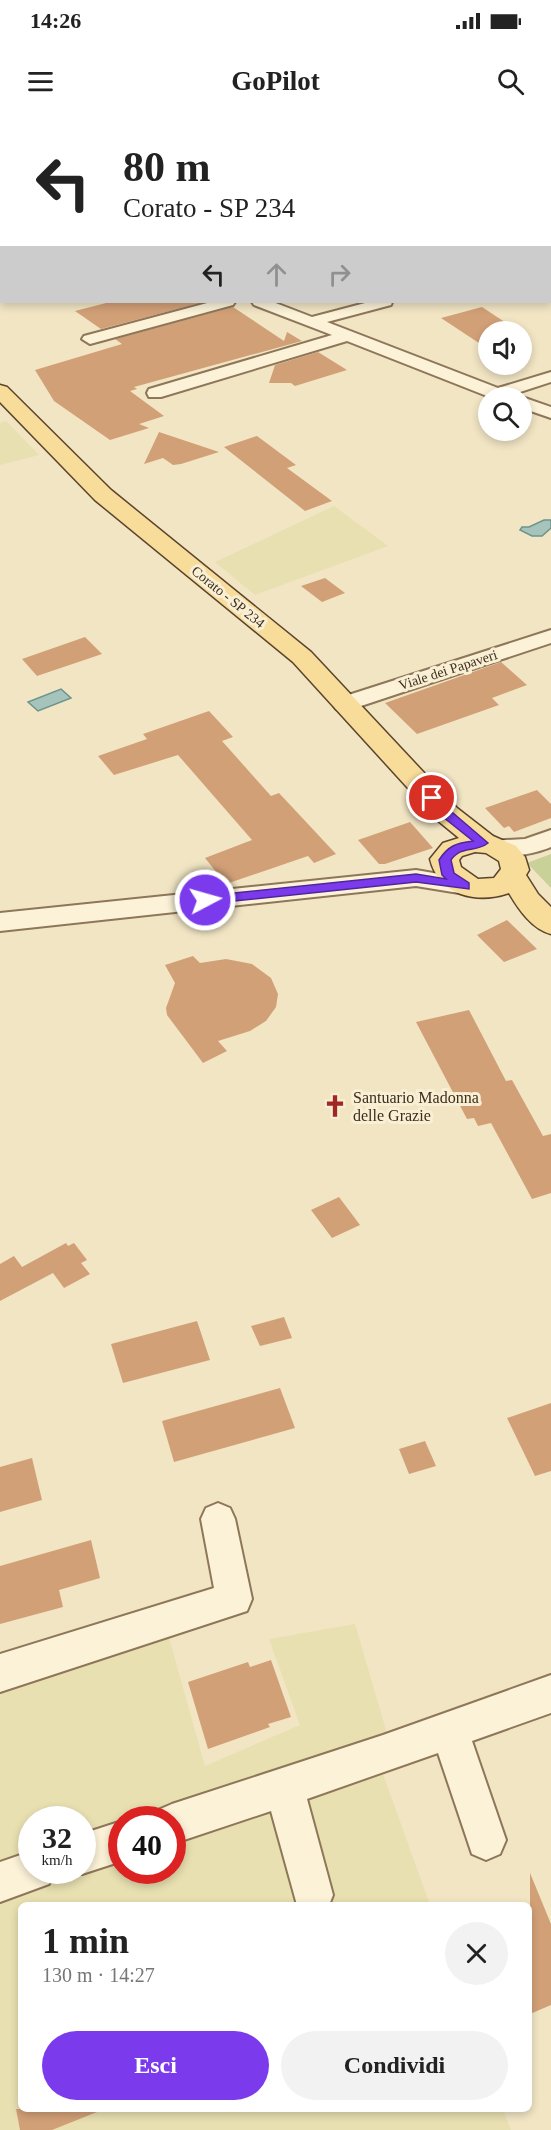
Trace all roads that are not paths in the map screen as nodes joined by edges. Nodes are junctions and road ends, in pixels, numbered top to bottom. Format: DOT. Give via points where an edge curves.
graph roads {
  1 [pos="223,303"];
  2 [pos="382,303"];
  3 [pos="281,305"];
  4 [pos="310,322"];
  5 [pos="348,336"];
  6 [pos="90,339"];
  7 [pos="551,377"];
  8 [pos="483,387"];
  9 [pos="525,387"];
  10 [pos="0,391"];
  11 [pos="155,393"];
  12 [pos="532,406"];
  13 [pos="551,413"];
  14 [pos="551,636"];
  15 [pos="344,704"];
  16 [pos="447,814"];
  17 [pos="551,838"];
  18 [pos="448,855"];
  19 [pos="508,855"];
  20 [pos="416,878"];
  21 [pos="476,887"];
  22 [pos="528,902"];
  23 [pos="0,922"];
  24 [pos="551,924"];
  25 [pos="218,1519"];
  26 [pos="0,1673"];
  27 [pos="551,1694"];
  28 [pos="449,1730"];
  29 [pos="284,1787"];
  30 [pos="186,1819"];
  31 [pos="486,1840"];
  32 [pos="18,1876"];
  33 [pos="0,1882"];
  34 [pos="313,1895"];
  1 -- 6 [label="street"];
  2 -- 4 [label="street"];
  3 -- 4 [label="street"];
  4 -- 5 [label="street"];
  5 -- 8 [label="street"];
  5 -- 11 [label="street"];
  7 -- 9 [label="street"];
  10 -- 15 [label="main road, Corato - SP 234" via="103,495 302,657"];
  12 -- 13 [label="street"];
  14 -- 15 [label="street, Viale dei Papaveri"];
  15 -- 16 [label="main road, Corato - SP 234"];
  16 -- 18 [label="main road, Corato - SP 234"];
  16 -- 19 [label="main road, Corato - SP 234"];
  17 -- 19 [label="street"];
  18 -- 19 [label="main road" via="465,844"];
  18 -- 20 [label="street"];
  18 -- 21 [label="main road, Corato - SP 234" via="448,875"];
  19 -- 21 [label="main road" via="507,882"];
  19 -- 22 [label="main road, Corato - SP 234"];
  20 -- 21 [label="street"];
  20 -- 23 [label="street"];
  21 -- 22 [label="main road, Corato - SP 234"];
  22 -- 24 [label="main road, Corato - SP 234"];
  25 -- 26 [label="street" via="234,1599"];
  27 -- 28 [label="street"];
  28 -- 29 [label="street"];
  28 -- 31 [label="street"];
  29 -- 30 [label="street"];
  29 -- 34 [label="street"];
  32 -- 33 [label="street"];
}
